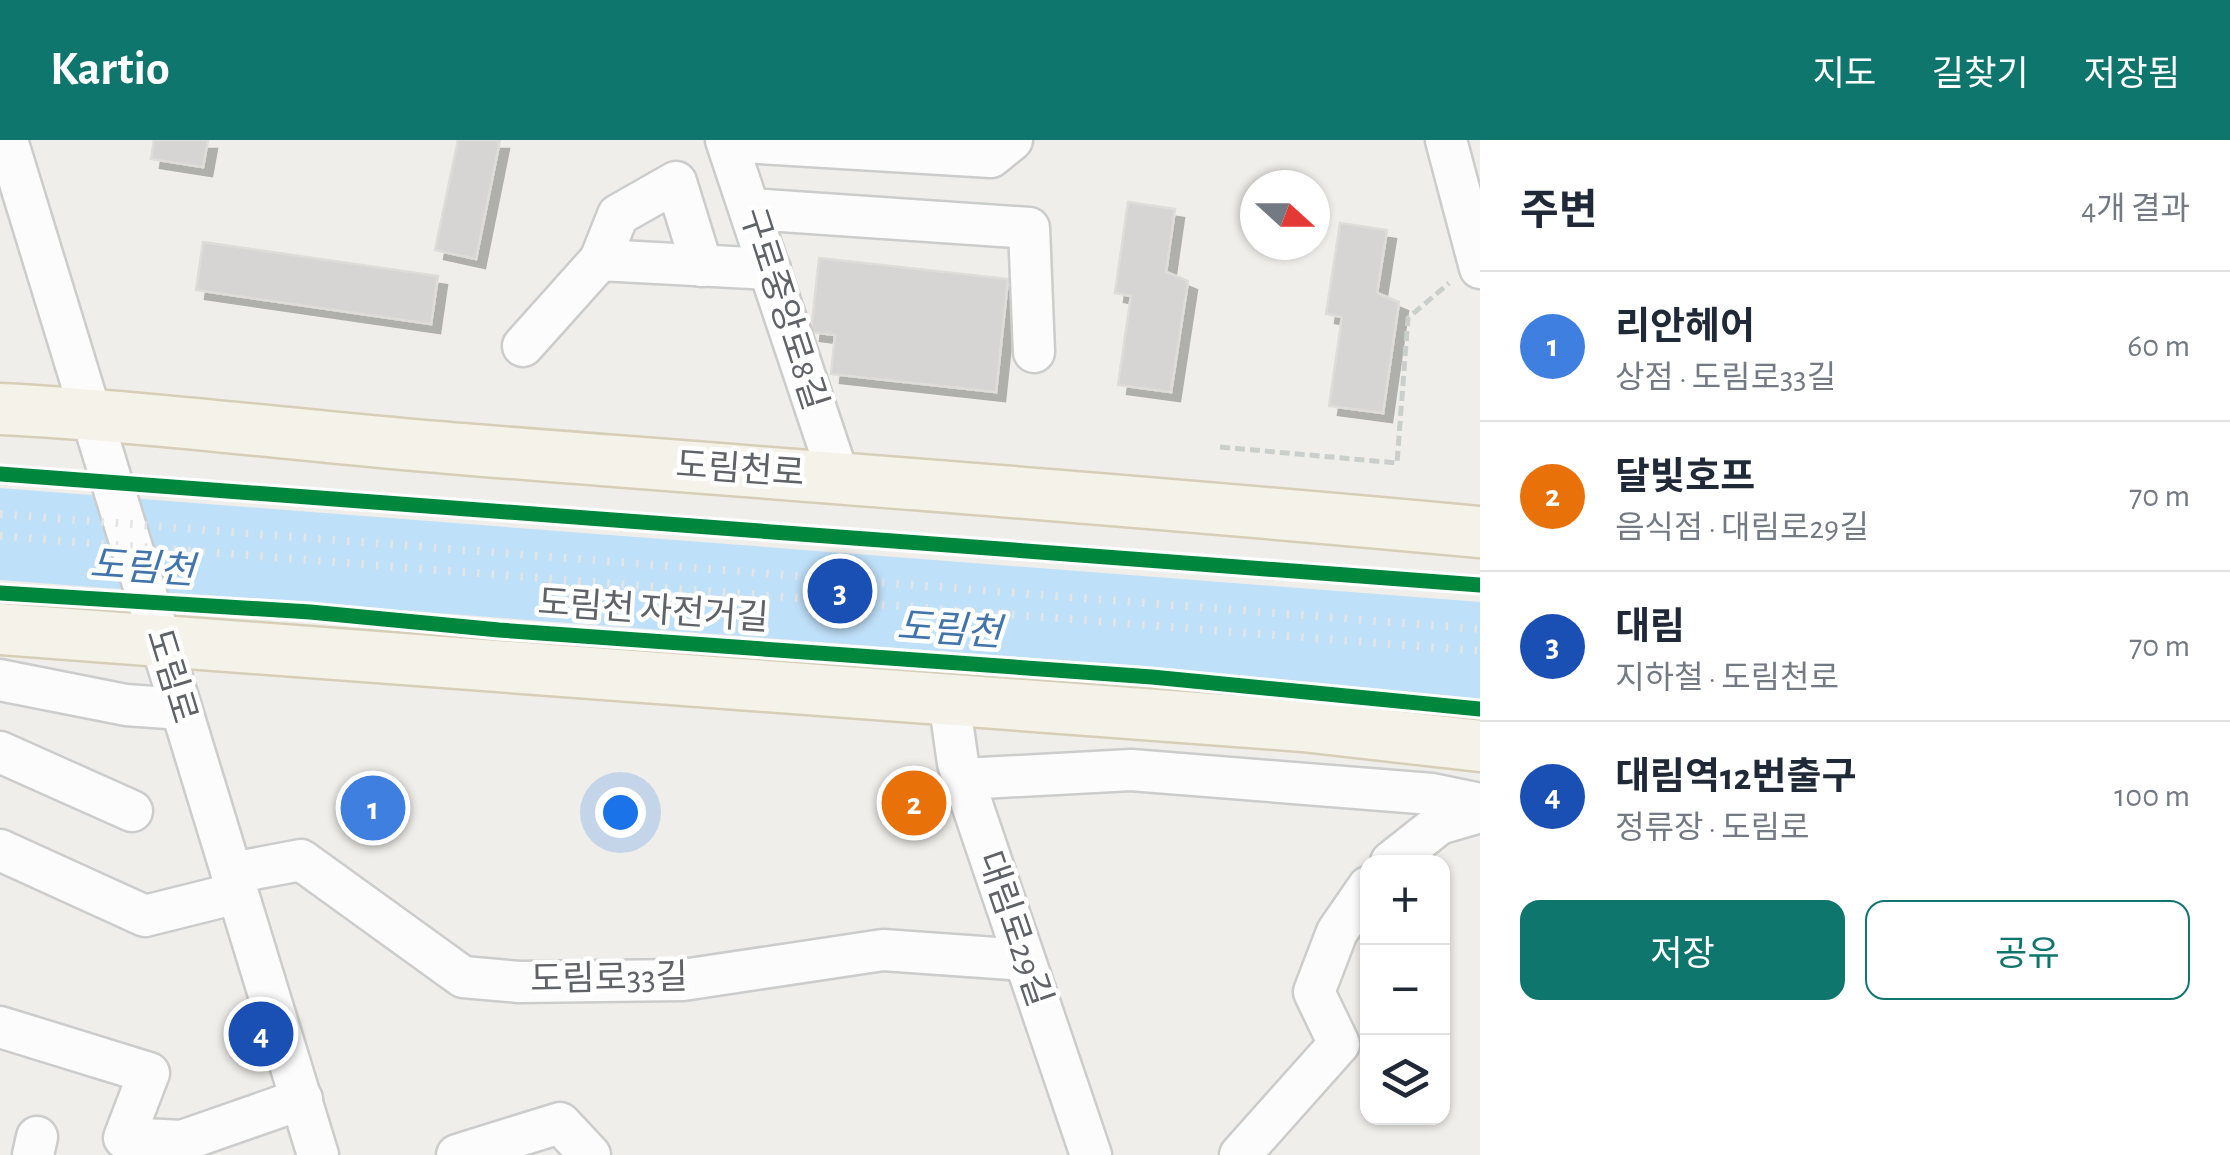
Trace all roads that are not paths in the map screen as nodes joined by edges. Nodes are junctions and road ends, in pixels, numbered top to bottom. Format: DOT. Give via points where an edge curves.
graph roads {
  1 [pos="7,140"];
  2 [pos="727,140"];
  3 [pos="1012,140"];
  4 [pos="1446,140"];
  5 [pos="750,210"];
  6 [pos="600,260"];
  7 [pos="1479,263"];
  8 [pos="702,266"];
  9 [pos="770,269"];
  10 [pos="523,346"];
  11 [pos="1034,352"];
  12 [pos="0,409"];
  13 [pos="95,426"];
  14 [pos="839,478"];
  15 [pos="1480,532"];
  16 [pos="155,624"];
  17 [pos="0,629"];
  18 [pos="0,680"];
  19 [pos="949,700"];
  20 [pos="181,708"];
  21 [pos="1480,746"];
  22 [pos="0,752"];
  23 [pos="963,779"];
  24 [pos="1480,804"];
  25 [pos="132,811"];
  26 [pos="1480,812"];
  27 [pos="0,850"];
  28 [pos="1400,855"];
  29 [pos="235,883"];
  30 [pos="1360,899"];
  31 [pos="1024,960"];
  32 [pos="0,1026"];
  33 [pos="302,1099"];
  34 [pos="318,1155"];
  35 [pos="457,1155"];
  36 [pos="590,1155"];
  37 [pos="1091,1155"];
  38 [pos="1240,1155"];
  1 -- 13 [label="street, 도림로"];
  2 -- 3 [label="street, 구로중앙로8길" via="991,157"];
  2 -- 5 [label="street, 구로중앙로8길"];
  4 -- 7 [label="street"];
  5 -- 9 [label="street, 구로중앙로8길"];
  5 -- 11 [label="street" via="1029,228"];
  6 -- 8 [label="street"];
  6 -- 8 [label="street" via="618,215 676,182"];
  6 -- 10 [label="street"];
  8 -- 9 [label="street"];
  9 -- 14 [label="street, 구로중앙로8길"];
  12 -- 13 [label="main road, 도림천로"];
  13 -- 14 [label="main road, 도림천로"];
  13 -- 16 [label="street, 도림로"];
  14 -- 15 [label="main road, 도림천로"];
  16 -- 17 [label="main road"];
  16 -- 19 [label="main road"];
  16 -- 20 [label="street, 도림로"];
  18 -- 20 [label="street" via="126,705"];
  19 -- 21 [label="main road"];
  19 -- 23 [label="street, 대림로29길"];
  20 -- 29 [label="street, 도림로"];
  22 -- 25 [label="street"];
  23 -- 24 [label="street" via="1131,770 1432,794"];
  23 -- 31 [label="street, 대림로29길"];
  26 -- 28 [label="street" via="1439,824"];
  27 -- 29 [label="street" via="146,916"];
  29 -- 31 [label="street, 도림로33길" via="301,860 462,978 683,980 883,950"];
  29 -- 33 [label="street, 도림로"];
  30 -- 38 [label="street" via="1337,932 1314,992 1339,1044"];
  31 -- 37 [label="street, 대림로29길"];
  32 -- 33 [label="street" via="149,1074 124,1138 182,1141"];
  33 -- 34 [label="street, 도림로"];
  35 -- 36 [label="street" via="560,1122"];
}
